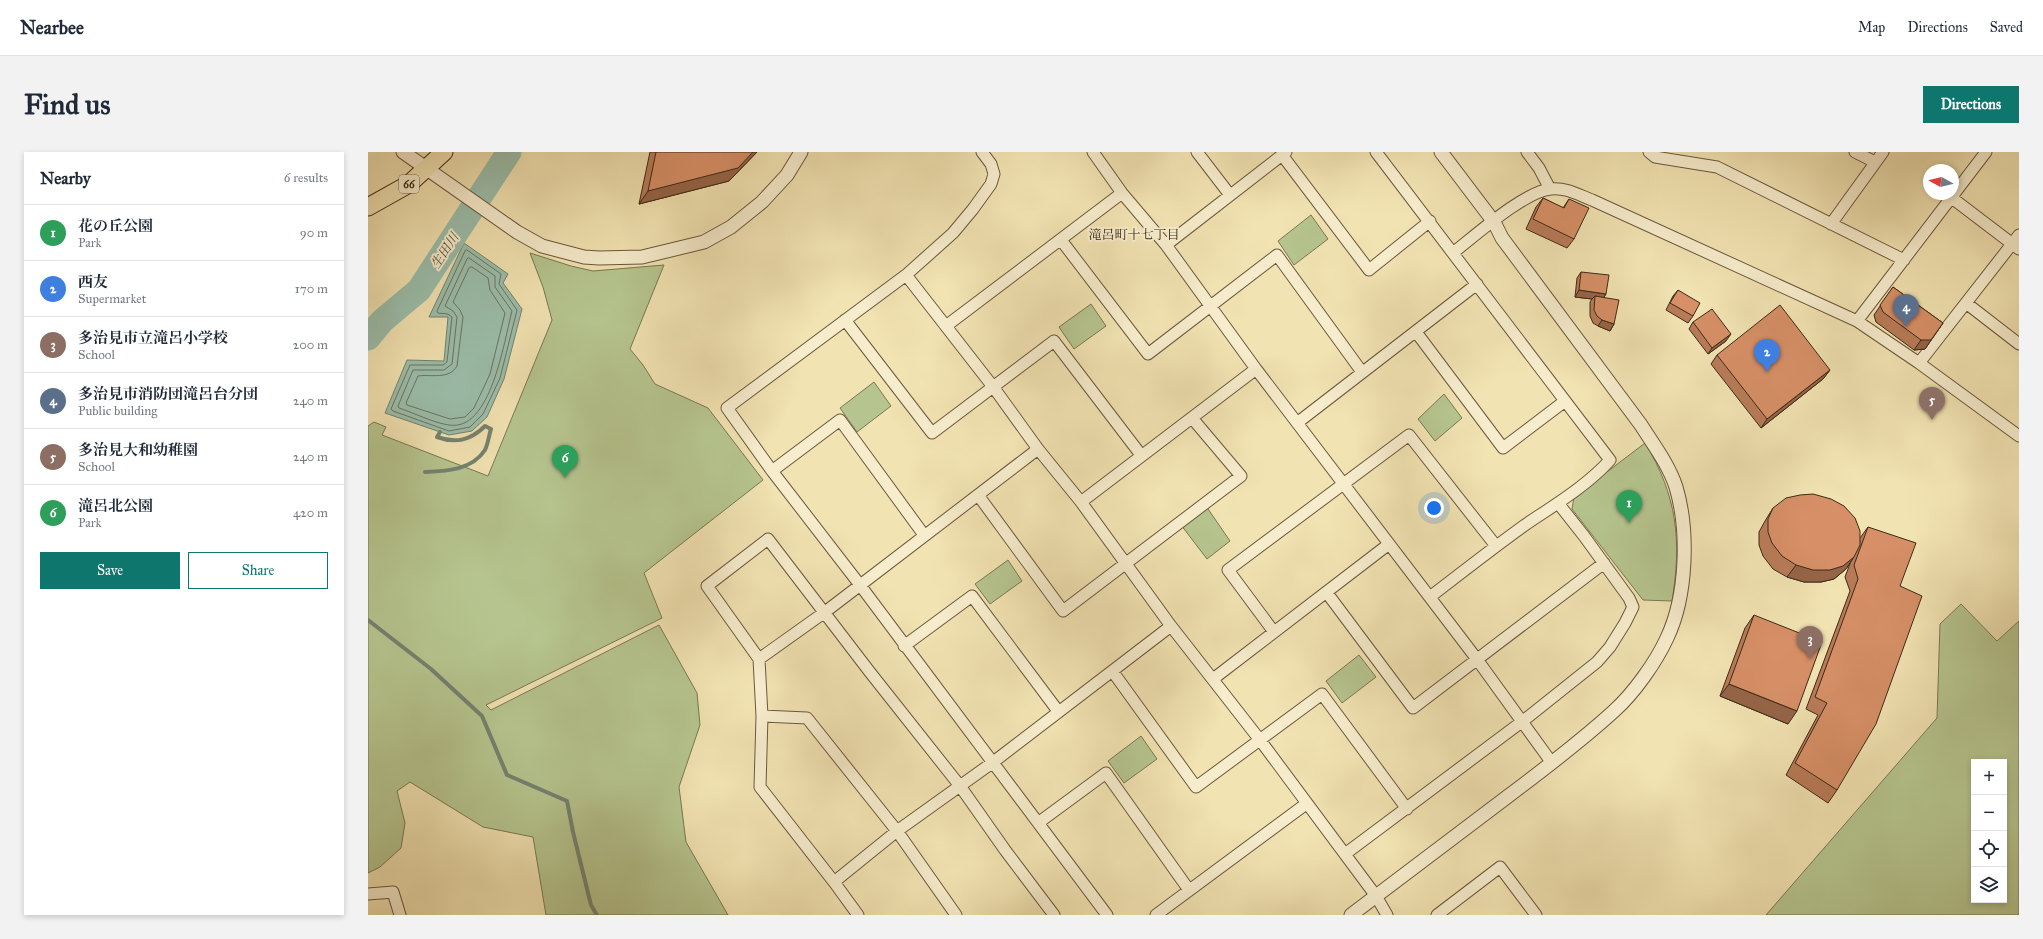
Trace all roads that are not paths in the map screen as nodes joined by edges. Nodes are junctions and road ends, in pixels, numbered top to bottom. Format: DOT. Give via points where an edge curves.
graph roads {
  1 [pos="404,152"];
  2 [pos="444,152"];
  3 [pos="801,152"];
  4 [pos="982,152"];
  5 [pos="1093,152"];
  6 [pos="1197,152"];
  7 [pos="1376,152"];
  8 [pos="1441,152"];
  9 [pos="1527,152"];
  10 [pos="1649,152"];
  11 [pos="1855,152"];
  12 [pos="1883,152"];
  13 [pos="1986,152"];
  14 [pos="1284,153"];
  15 [pos="1875,162"];
  16 [pos="426,168"];
  17 [pos="1550,189"];
  18 [pos="1959,189"];
  19 [pos="1122,193"];
  20 [pos="1230,195"];
  21 [pos="1950,200"];
  22 [pos="1955,200"];
  23 [pos="368,207"];
  24 [pos="1430,221"];
  25 [pos="1494,222"];
  26 [pos="1831,224"];
  27 [pos="1061,240"];
  28 [pos="2017,243"];
  29 [pos="1166,245"];
  30 [pos="1454,252"];
  31 [pos="1904,260"];
  32 [pos="906,274"];
  33 [pos="1477,284"];
  34 [pos="1966,303"];
  35 [pos="1211,306"];
  36 [pos="845,320"];
  37 [pos="1857,321"];
  38 [pos="946,326"];
  39 [pos="1416,332"];
  40 [pos="2019,344"];
  41 [pos="1919,363"];
  42 [pos="1256,369"];
  43 [pos="1362,372"];
  44 [pos="994,388"];
  45 [pos="1565,401"];
  46 [pos="1192,418"];
  47 [pos="1297,422"];
  48 [pos="2019,436"];
  49 [pos="1038,449"];
  50 [pos="1141,455"];
  51 [pos="772,471"];
  52 [pos="1343,482"];
  53 [pos="978,495"];
  54 [pos="1081,502"];
  55 [pos="1558,503"];
  56 [pos="924,535"];
  57 [pos="1389,544"];
  58 [pos="1496,546"];
  59 [pos="1604,563"];
  60 [pos="1126,564"];
  61 [pos="860,585"];
  62 [pos="1327,593"];
  63 [pos="1430,597"];
  64 [pos="825,612"];
  65 [pos="1171,626"];
  66 [pos="1274,632"];
  67 [pos="904,646"];
  68 [pos="1476,658"];
  69 [pos="759,659"];
  70 [pos="1113,672"];
  71 [pos="1213,679"];
  72 [pos="1058,711"];
  73 [pos="762,716"];
  74 [pos="1523,720"];
  75 [pos="1260,740"];
  76 [pos="992,763"];
  77 [pos="1552,763"];
  78 [pos="960,786"];
  79 [pos="1306,804"];
  80 [pos="1407,809"];
  81 [pos="1038,823"];
  82 [pos="897,831"];
  83 [pos="1345,854"];
  84 [pos="834,882"];
  85 [pos="1189,890"];
  86 [pos="368,894"];
  87 [pos="1376,896"];
  88 [pos="400,915"];
  89 [pos="858,915"];
  90 [pos="956,915"];
  91 [pos="1054,915"];
  92 [pos="1107,915"];
  93 [pos="1156,915"];
  94 [pos="1351,915"];
  95 [pos="1387,915"];
  96 [pos="1437,915"];
  97 [pos="1536,915"];
  1 -- 16 [label="street"];
  2 -- 16 [label="main road, 66"];
  3 -- 16 [label="street" via="787,175 774,189 731,227 704,242 642,257 584,256 542,246"];
  4 -- 32 [label="street" via="991,164 994,174 991,184 953,233"];
  5 -- 19 [label="street"];
  6 -- 20 [label="street"];
  7 -- 24 [label="street"];
  8 -- 25 [label="street"];
  9 -- 17 [label="street"];
  10 -- 26 [label="street" via="1655,157 1717,167"];
  11 -- 15 [label="street"];
  12 -- 15 [label="street"];
  13 -- 18 [label="street"];
  14 -- 20 [label="street"];
  14 -- 24 [label="street" via="1369,270"];
  15 -- 26 [label="street"];
  16 -- 23 [label="main road, 66" via="409,184"];
  17 -- 25 [label="street" via="1522,200"];
  17 -- 37 [label="street" via="1563,190 1592,200"];
  19 -- 27 [label="street"];
  19 -- 29 [label="street"];
  20 -- 29 [label="street"];
  21 -- 31 [label="street"];
  22 -- 28 [label="street"];
  24 -- 30 [label="street"];
  25 -- 30 [label="street"];
  25 -- 77 [label="street" via="1502,238 1641,425 1676,486 1682,517 1684,568 1680,597 1668,637 1649,670 1615,710"];
  26 -- 31 [label="street"];
  27 -- 35 [label="street" via="1148,354"];
  27 -- 38 [label="street"];
  28 -- 34 [label="street"];
  29 -- 35 [label="street"];
  30 -- 33 [label="street"];
  31 -- 37 [label="street"];
  32 -- 36 [label="street"];
  32 -- 38 [label="street"];
  33 -- 39 [label="street"];
  33 -- 45 [label="street"];
  34 -- 40 [label="street"];
  34 -- 41 [label="street"];
  35 -- 42 [label="street"];
  35 -- 43 [label="street" via="1277,255"];
  36 -- 44 [label="street" via="932,433"];
  36 -- 51 [label="street" via="727,408"];
  37 -- 41 [label="street"];
  38 -- 44 [label="street"];
  39 -- 43 [label="street"];
  39 -- 45 [label="street" via="1503,448"];
  41 -- 48 [label="street"];
  42 -- 46 [label="street"];
  42 -- 47 [label="street"];
  43 -- 47 [label="street"];
  44 -- 49 [label="street"];
  44 -- 50 [label="street" via="1054,341"];
  45 -- 55 [label="street" via="1610,460"];
  46 -- 50 [label="street"];
  46 -- 60 [label="street" via="1242,476"];
  47 -- 52 [label="street"];
  49 -- 53 [label="street"];
  49 -- 54 [label="street"];
  50 -- 54 [label="street"];
  51 -- 56 [label="street" via="840,420"];
  51 -- 61 [label="street"];
  52 -- 57 [label="street"];
  52 -- 58 [label="street" via="1409,435"];
  52 -- 66 [label="street" via="1228,570"];
  53 -- 56 [label="street"];
  53 -- 60 [label="street" via="1064,611"];
  54 -- 60 [label="street"];
  55 -- 58 [label="street"];
  55 -- 59 [label="street"];
  56 -- 61 [label="street"];
  57 -- 62 [label="street"];
  57 -- 63 [label="street"];
  58 -- 63 [label="street"];
  59 -- 68 [label="street"];
  59 -- 74 [label="street" via="1629,598 1632,607 1625,623 1597,662"];
  60 -- 65 [label="street"];
  61 -- 64 [label="street"];
  61 -- 67 [label="street"];
  62 -- 66 [label="street"];
  62 -- 68 [label="street" via="1413,708"];
  63 -- 68 [label="street"];
  64 -- 69 [label="street"];
  64 -- 69 [label="street" via="768,539 707,586"];
  64 -- 78 [label="street"];
  65 -- 70 [label="street"];
  65 -- 71 [label="street"];
  66 -- 71 [label="street"];
  67 -- 72 [label="street" via="972,596"];
  67 -- 76 [label="street"];
  68 -- 74 [label="street"];
  69 -- 73 [label="street"];
  70 -- 72 [label="street"];
  70 -- 75 [label="street" via="1196,787"];
  71 -- 75 [label="street"];
  72 -- 76 [label="street"];
  73 -- 82 [label="street" via="807,718"];
  73 -- 84 [label="street" via="760,787"];
  74 -- 77 [label="street"];
  74 -- 80 [label="street"];
  75 -- 79 [label="street"];
  75 -- 80 [label="street" via="1322,694"];
  76 -- 78 [label="street"];
  76 -- 81 [label="street"];
  77 -- 87 [label="street"];
  78 -- 82 [label="street"];
  78 -- 91 [label="street"];
  79 -- 83 [label="street"];
  79 -- 85 [label="street"];
  80 -- 83 [label="street"];
  81 -- 85 [label="street" via="1106,773"];
  81 -- 92 [label="street"];
  82 -- 84 [label="street"];
  82 -- 90 [label="street"];
  83 -- 87 [label="street"];
  84 -- 89 [label="street"];
  85 -- 93 [label="street"];
  86 -- 88 [label="street" via="393,892"];
  87 -- 94 [label="street"];
  87 -- 95 [label="street"];
  96 -- 97 [label="street" via="1500,867"];
}
